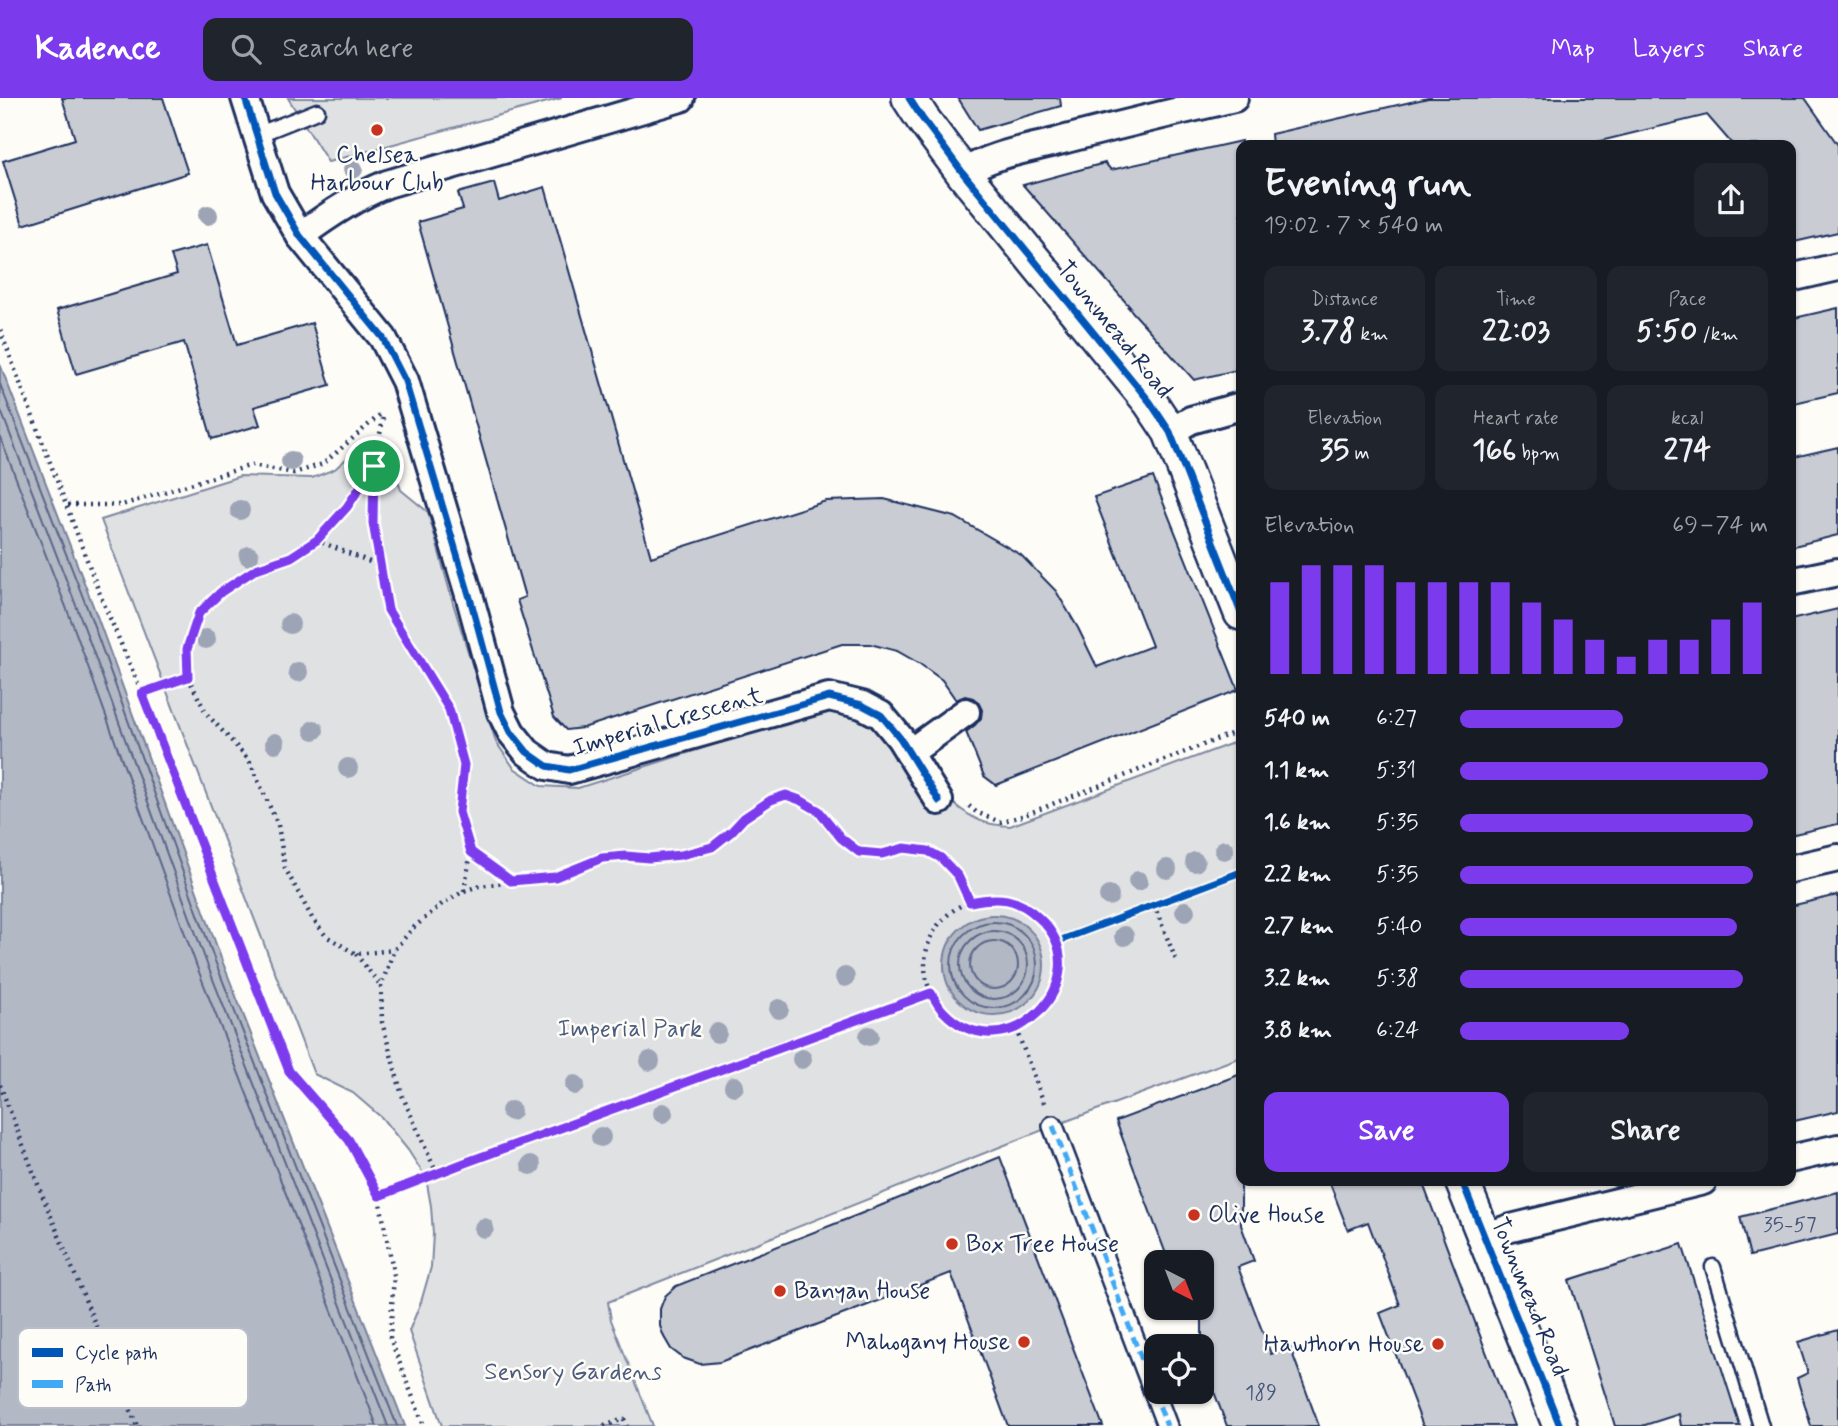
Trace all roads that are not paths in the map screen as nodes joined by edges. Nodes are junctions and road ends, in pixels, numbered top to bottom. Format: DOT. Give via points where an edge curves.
graph roads {
  1 [pos="245,98"];
  2 [pos="681,98"];
  3 [pos="909,98"];
  4 [pos="1234,98"];
  5 [pos="317,111"];
  6 [pos="257,135"];
  7 [pos="963,173"];
  8 [pos="300,236"];
  9 [pos="1838,267"];
  10 [pos="1796,277"];
  11 [pos="1236,407"];
  12 [pos="1170,432"];
  13 [pos="1838,572"];
  14 [pos="1796,581"];
  15 [pos="1236,599"];
  16 [pos="966,712"];
  17 [pos="909,752"];
  18 [pos="939,802"];
  19 [pos="1838,858"];
  20 [pos="1796,868"];
  21 [pos="1053,1126"];
  22 [pos="1838,1148"];
  23 [pos="1796,1158"];
  24 [pos="1464,1186"];
  25 [pos="1683,1186"];
  26 [pos="1484,1237"];
  27 [pos="1713,1267"];
  28 [pos="1167,1426"];
  29 [pos="1560,1426"];
  30 [pos="1761,1426"];
  1 -- 6 [label="street, Imperial Crescent"];
  2 -- 8 [label="street" via="387,184 363,193"];
  3 -- 7 [label="street, Townmead Road"];
  4 -- 7 [label="street" via="980,162"];
  5 -- 6 [label="lane"];
  6 -- 8 [label="street, Imperial Crescent" via="275,193"];
  7 -- 12 [label="street, Townmead Road"];
  8 -- 17 [label="street, Imperial Crescent" via="383,338 405,381 501,712 527,752 547,766 569,770 829,697 881,715"];
  9 -- 10 [label="street"];
  11 -- 12 [label="street" via="1191,420"];
  12 -- 15 [label="street, Townmead Road"];
  13 -- 14 [label="street"];
  16 -- 17 [label="street"];
  17 -- 18 [label="street, Imperial Crescent"];
  19 -- 20 [label="street"];
  21 -- 28 [label="street"];
  22 -- 23 [label="street"];
  24 -- 26 [label="street, Townmead Road"];
  25 -- 26 [label="street"];
  26 -- 29 [label="street, Townmead Road"];
  27 -- 30 [label="lane"];
}
